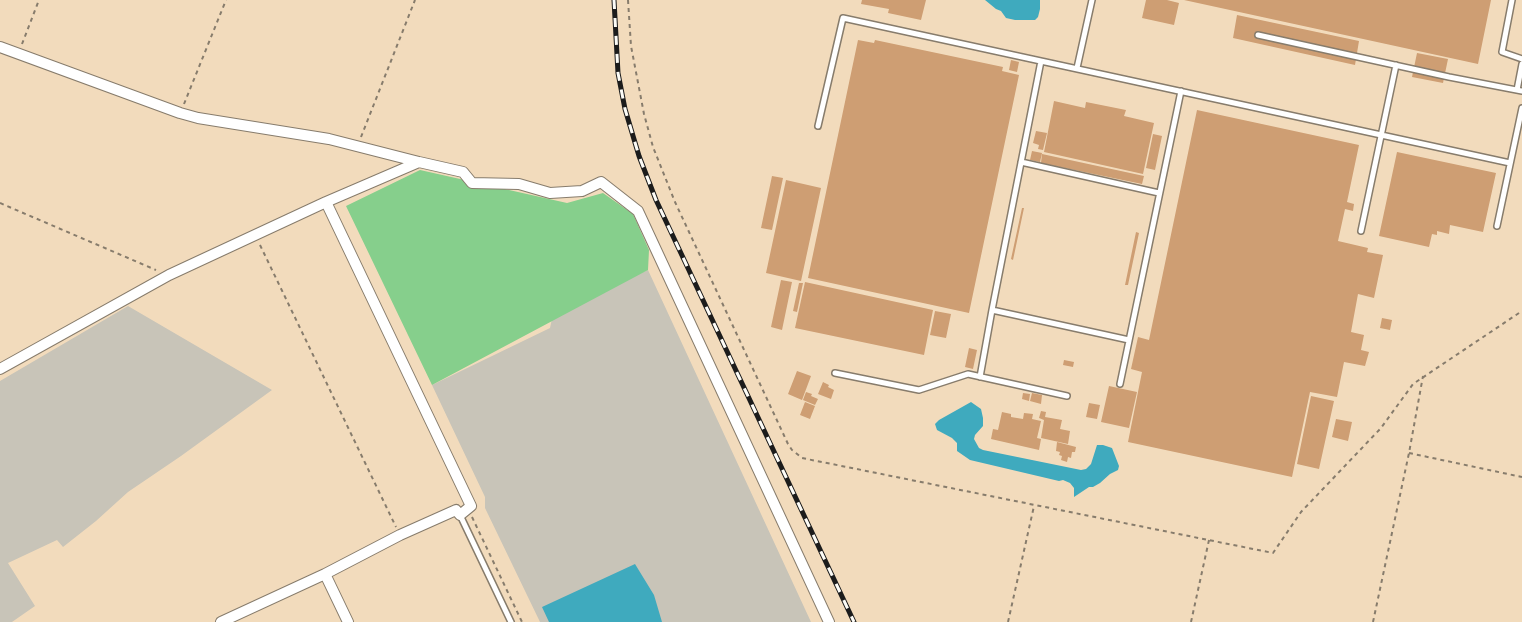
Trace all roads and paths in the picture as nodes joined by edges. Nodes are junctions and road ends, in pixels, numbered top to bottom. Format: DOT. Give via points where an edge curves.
graph roads {
  1 [pos="39,0"];
  2 [pos="226,0"];
  3 [pos="415,0"];
  4 [pos="628,0"];
  5 [pos="1092,0"];
  6 [pos="1512,0"];
  7 [pos="1258,35"];
  8 [pos="0,46"];
  9 [pos="18,53"];
  10 [pos="1522,59"];
  11 [pos="1041,61"];
  12 [pos="1522,64"];
  13 [pos="1396,65"];
  14 [pos="1077,68"];
  15 [pos="1519,90"];
  16 [pos="1181,91"];
  17 [pos="1522,108"];
  18 [pos="180,113"];
  19 [pos="818,126"];
  20 [pos="1382,135"];
  21 [pos="358,146"];
  22 [pos="419,162"];
  23 [pos="1021,162"];
  24 [pos="1510,163"];
  25 [pos="1160,193"];
  26 [pos="326,202"];
  27 [pos="0,203"];
  28 [pos="1497,226"];
  29 [pos="1361,231"];
  30 [pos="255,235"];
  31 [pos="169,275"];
  32 [pos="992,310"];
  33 [pos="1522,311"];
  34 [pos="1129,340"];
  35 [pos="0,369"];
  36 [pos="835,373"];
  37 [pos="980,376"];
  38 [pos="1424,376"];
  39 [pos="1120,384"];
  40 [pos="1067,396"];
  41 [pos="1409,453"];
  42 [pos="1522,477"];
  43 [pos="1034,506"];
  44 [pos="464,512"];
  45 [pos="400,535"];
  46 [pos="1208,540"];
  47 [pos="325,574"];
  48 [pos="221,622"];
  49 [pos="348,622"];
  50 [pos="511,622"];
  51 [pos="522,622"];
  52 [pos="829,622"];
  53 [pos="1008,622"];
  54 [pos="1191,622"];
  55 [pos="1373,622"];
  1 -- 9 [label="path"];
  2 -- 18 [label="path"];
  3 -- 21 [label="path"];
  4 -- 43 [label="path" via="631,46 653,147 675,202 792,450 802,458"];
  5 -- 14 [label="lane"];
  6 -- 10 [label="lane" via="1502,52"];
  7 -- 13 [label="lane"];
  8 -- 9 [label="street"];
  9 -- 18 [label="street"];
  11 -- 14 [label="lane"];
  11 -- 19 [label="lane" via="843,18"];
  11 -- 23 [label="lane"];
  12 -- 15 [label="lane"];
  13 -- 15 [label="lane"];
  13 -- 20 [label="lane"];
  14 -- 16 [label="lane"];
  16 -- 20 [label="lane"];
  16 -- 25 [label="lane"];
  17 -- 24 [label="lane"];
  18 -- 21 [label="street"];
  20 -- 24 [label="lane"];
  20 -- 29 [label="lane"];
  21 -- 22 [label="street"];
  22 -- 26 [label="street"];
  22 -- 52 [label="street" via="463,172 472,183 519,184 550,193 582,191 601,182 638,211"];
  23 -- 25 [label="lane"];
  23 -- 32 [label="lane"];
  24 -- 28 [label="lane"];
  25 -- 34 [label="lane"];
  26 -- 30 [label="street"];
  26 -- 44 [label="street" via="471,506"];
  27 -- 31 [label="path"];
  30 -- 31 [label="street"];
  30 -- 45 [label="path"];
  31 -- 35 [label="street"];
  32 -- 34 [label="lane"];
  32 -- 37 [label="lane"];
  33 -- 38 [label="path"];
  34 -- 39 [label="lane"];
  36 -- 37 [label="lane" via="919,390 968,374"];
  37 -- 40 [label="lane"];
  38 -- 41 [label="path"];
  38 -- 46 [label="path" via="1413,384 1381,428 1300,512 1273,553"];
  41 -- 42 [label="path"];
  41 -- 55 [label="path"];
  43 -- 46 [label="path"];
  43 -- 53 [label="path"];
  44 -- 45 [label="street" via="456,510"];
  44 -- 50 [label="lane"];
  44 -- 51 [label="path"];
  45 -- 47 [label="street"];
  46 -- 54 [label="path"];
  47 -- 48 [label="street"];
  47 -- 49 [label="street"];
}
